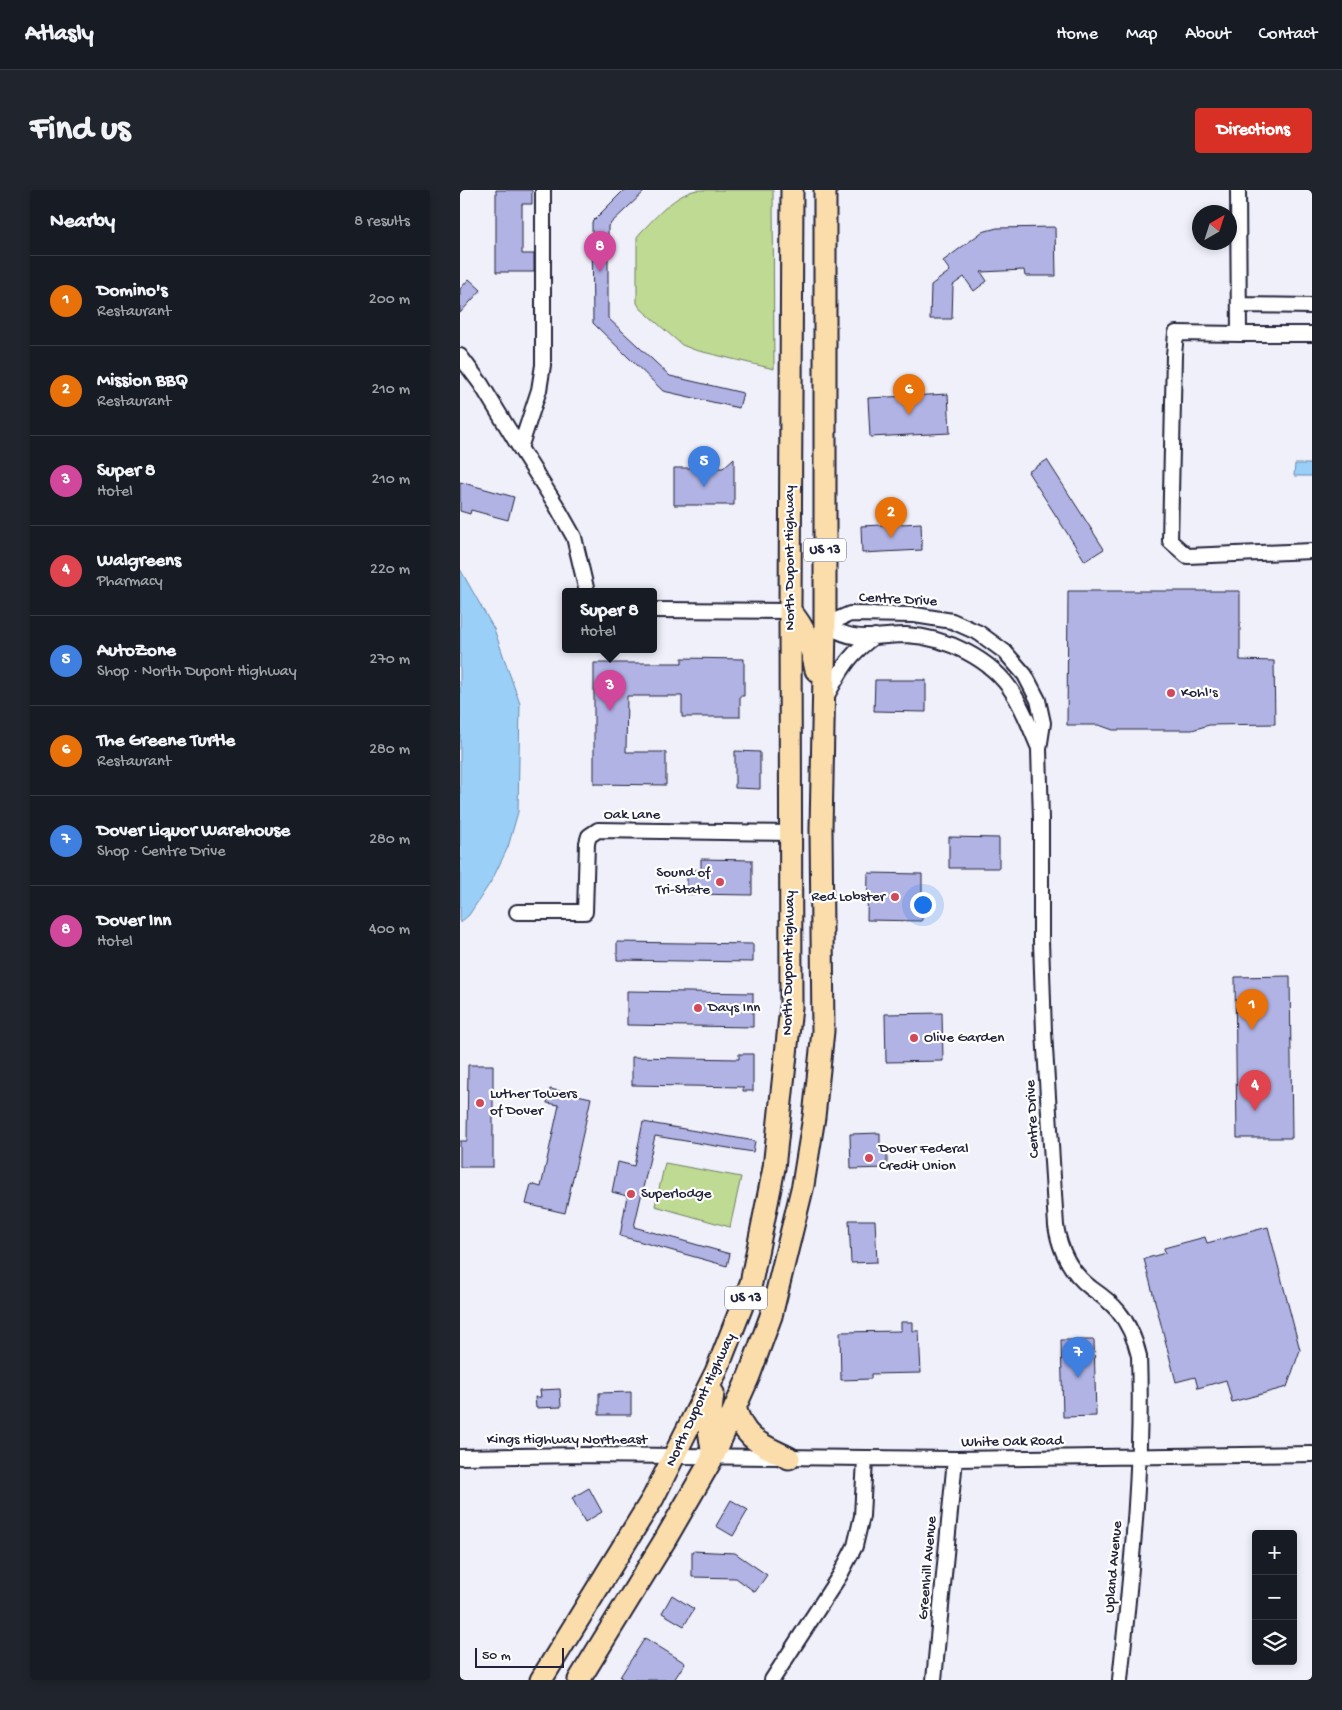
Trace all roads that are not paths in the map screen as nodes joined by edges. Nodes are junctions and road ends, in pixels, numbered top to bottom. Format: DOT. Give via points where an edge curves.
graph roads {
  1 [pos="543,190"];
  2 [pos="792,190"];
  3 [pos="825,190"];
  4 [pos="1238,190"];
  5 [pos="1239,305"];
  6 [pos="1312,306"];
  7 [pos="1239,334"];
  8 [pos="1312,334"];
  9 [pos="460,356"];
  10 [pos="520,448"];
  11 [pos="1312,551"];
  12 [pos="790,572"];
  13 [pos="585,588"];
  14 [pos="657,610"];
  15 [pos="790,611"];
  16 [pos="825,625"];
  17 [pos="875,636"];
  18 [pos="823,702"];
  19 [pos="1039,749"];
  20 [pos="791,833"];
  21 [pos="517,912"];
  22 [pos="823,942"];
  23 [pos="716,1372"];
  24 [pos="735,1406"];
  25 [pos="1312,1454"];
  26 [pos="675,1456"];
  27 [pos="1138,1456"];
  28 [pos="460,1457"];
  29 [pos="713,1457"];
  30 [pos="789,1458"];
  31 [pos="865,1459"];
  32 [pos="955,1459"];
  33 [pos="669,1532"];
  34 [pos="541,1680"];
  35 [pos="578,1680"];
  36 [pos="772,1680"];
  37 [pos="934,1680"];
  38 [pos="1120,1680"];
  1 -- 10 [label="street" via="543,365 540,390"];
  2 -- 12 [label="highway, North Dupont Highway / US 13"];
  3 -- 16 [label="highway, North Dupont Highway / US 13"];
  4 -- 5 [label="street"];
  5 -- 6 [label="street"];
  5 -- 7 [label="street"];
  7 -- 8 [label="street"];
  7 -- 11 [label="street" via="1176,333 1170,541 1188,556"];
  9 -- 10 [label="street"];
  10 -- 13 [label="street" via="570,529"];
  12 -- 15 [label="highway, North Dupont Highway / US 13"];
  12 -- 16 [label="highway" via="805,607"];
  14 -- 15 [label="street"];
  15 -- 18 [label="highway" via="806,634"];
  15 -- 20 [label="highway, North Dupont Highway / US 13"];
  16 -- 17 [label="street, Centre Drive" via="852,636"];
  16 -- 18 [label="highway, North Dupont Highway / US 13"];
  16 -- 19 [label="street, Centre Drive" via="850,614 915,615 952,621 979,634 1006,652 1032,687 1042,711"];
  17 -- 18 [label="street" via="849,658"];
  17 -- 19 [label="street, Centre Drive" via="930,638 982,662 1013,692"];
  18 -- 22 [label="highway, North Dupont Highway / US 13"];
  19 -- 27 [label="street, Centre Drive" via="1044,1032 1056,1226 1069,1264 1118,1311 1136,1340 1140,1375"];
  20 -- 21 [label="street, Oak Lane" via="598,830 589,836 587,843 585,912"];
  20 -- 22 [label="highway" via="802,850 806,935 814,941"];
  20 -- 23 [label="highway, North Dupont Highway / US 13" via="791,1008 776,1158 751,1283"];
  22 -- 24 [label="highway, North Dupont Highway / US 13" via="822,1041 803,1185 771,1316"];
  23 -- 26 [label="highway, North Dupont Highway / US 13"];
  23 -- 29 [label="highway" via="709,1429"];
  24 -- 29 [label="highway, North Dupont Highway / US 13"];
  24 -- 30 [label="highway" via="738,1418 753,1440"];
  25 -- 27 [label="street, White Oak Road"];
  26 -- 28 [label="street, Kings Highway Northeast"];
  26 -- 29 [label="street, Kings Highway Northeast"];
  26 -- 33 [label="highway" via="675,1495"];
  26 -- 34 [label="highway, North Dupont Highway / US 13" via="628,1540"];
  27 -- 32 [label="street, White Oak Road"];
  27 -- 38 [label="street, Upland Avenue" via="1132,1563"];
  29 -- 30 [label="street, White Oak Road"];
  29 -- 33 [label="highway, North Dupont Highway / US 13"];
  30 -- 31 [label="street, White Oak Road"];
  31 -- 32 [label="street, White Oak Road"];
  31 -- 36 [label="street" via="862,1516 855,1546 840,1575"];
  32 -- 37 [label="street, Greenhill Avenue"];
  33 -- 35 [label="highway, North Dupont Highway / US 13"];
}
